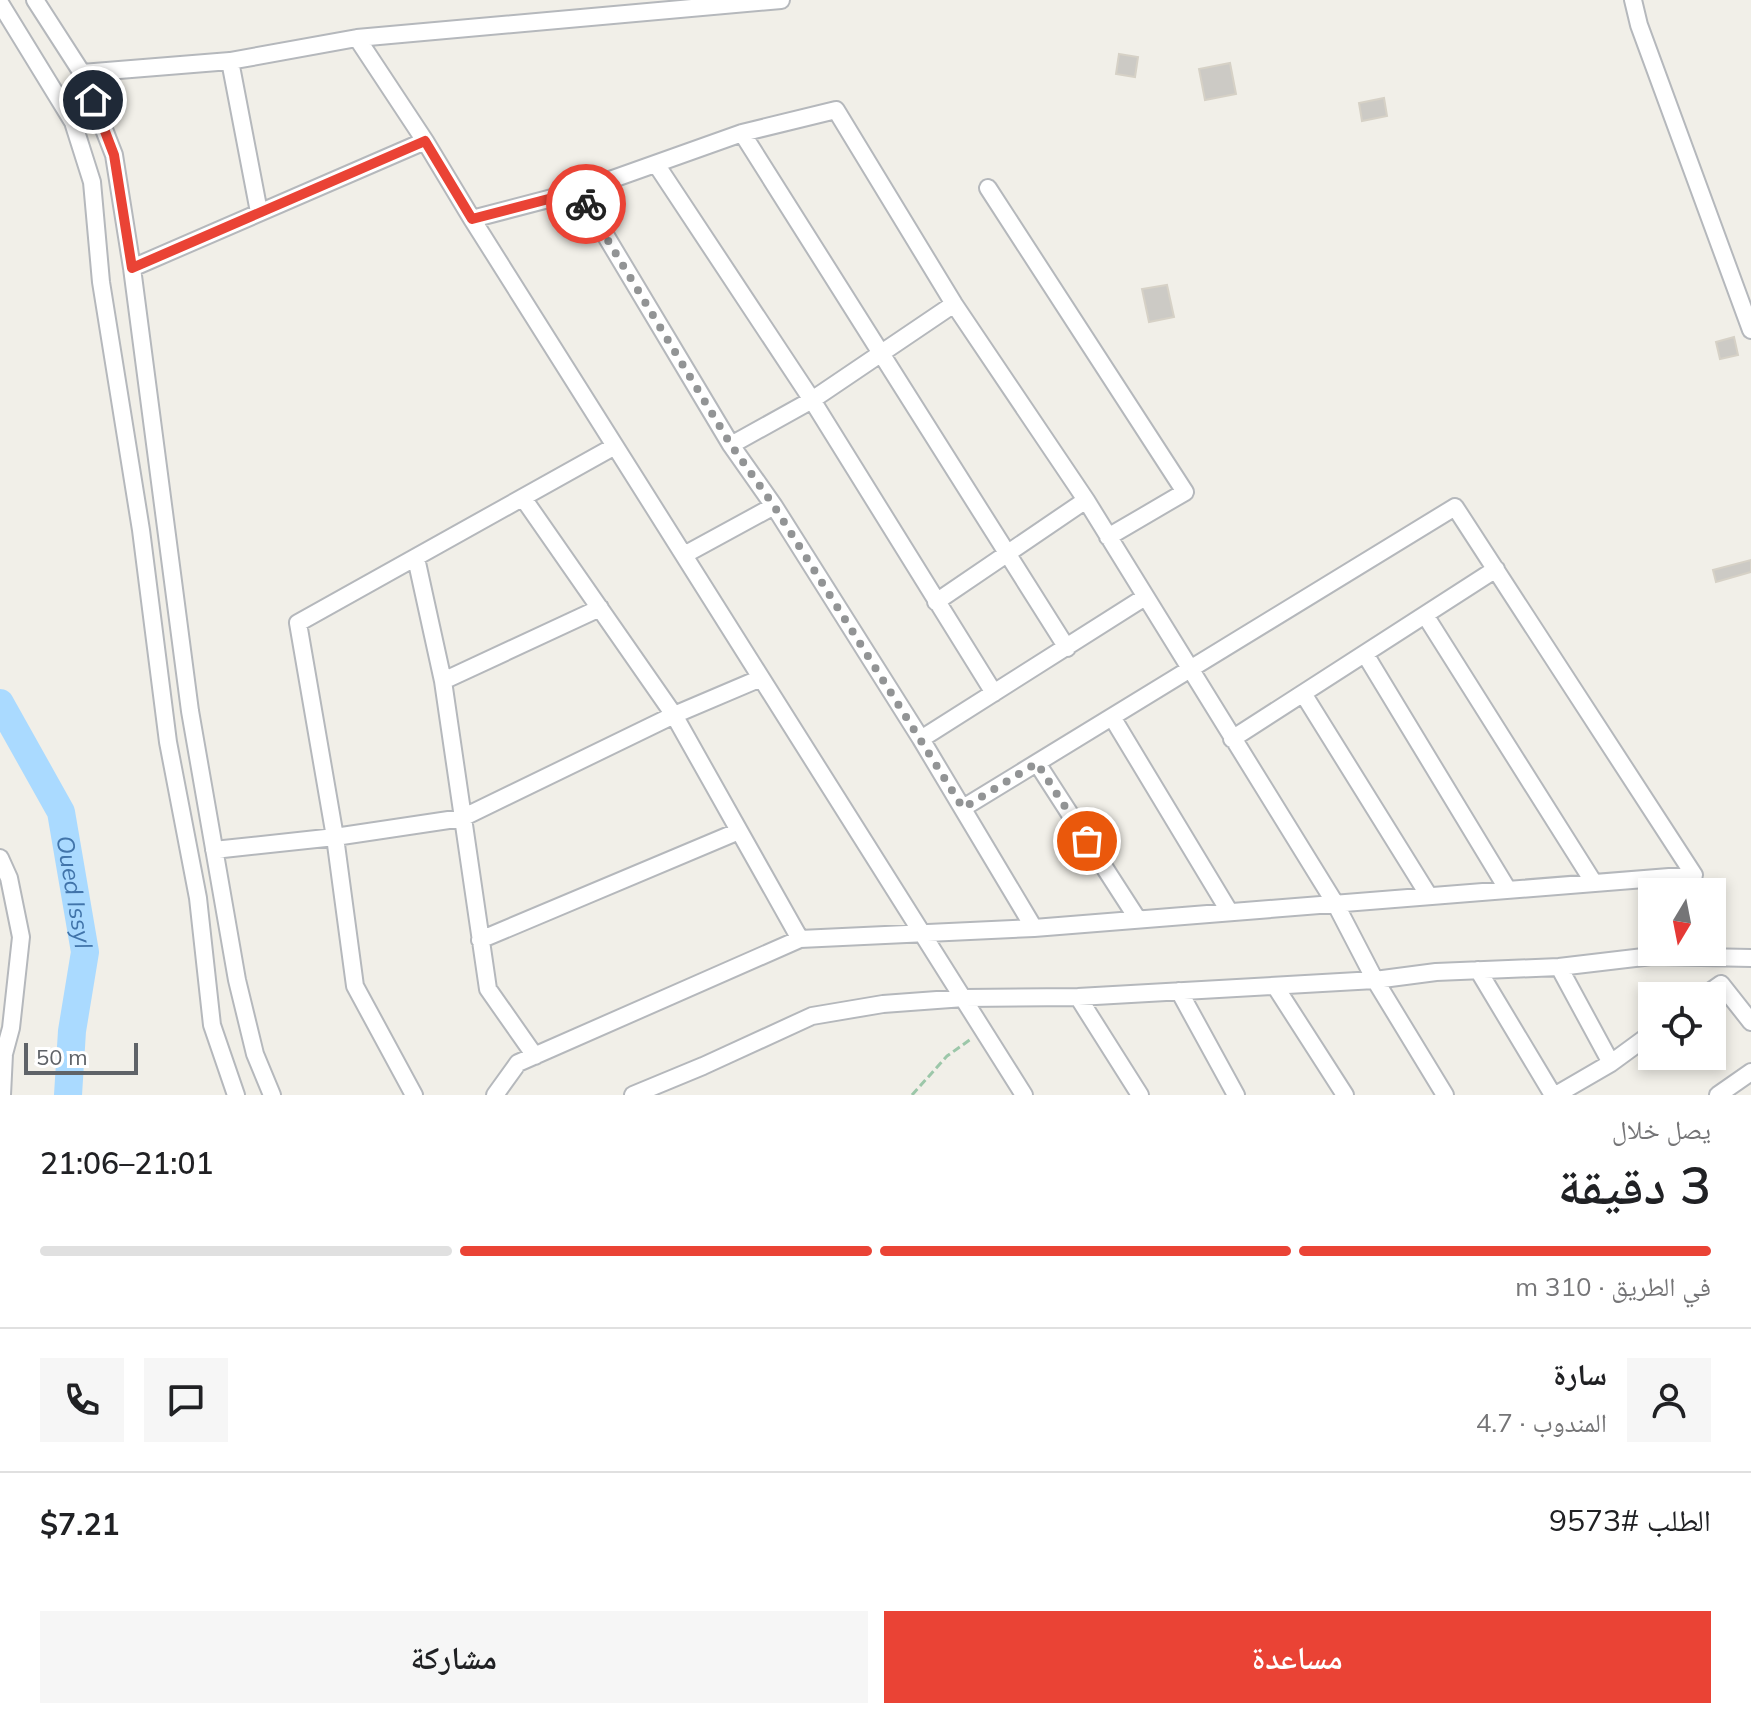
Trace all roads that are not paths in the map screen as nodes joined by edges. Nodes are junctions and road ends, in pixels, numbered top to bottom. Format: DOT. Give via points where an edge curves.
graph roads {
  1 [pos="35,0"];
  2 [pos="781,0"];
  3 [pos="1633,0"];
  4 [pos="0,3"];
  5 [pos="357,38"];
  6 [pos="230,61"];
  7 [pos="82,73"];
  8 [pos="742,133"];
  9 [pos="425,141"];
  10 [pos="656,164"];
  11 [pos="988,188"];
  12 [pos="579,191"];
  13 [pos="259,212"];
  14 [pos="472,219"];
  15 [pos="132,268"];
  16 [pos="954,304"];
  17 [pos="1751,330"];
  18 [pos="880,353"];
  19 [pos="812,400"];
  20 [pos="731,445"];
  21 [pos="615,446"];
  22 [pos="523,498"];
  23 [pos="1086,500"];
  24 [pos="774,506"];
  25 [pos="1108,537"];
  26 [pos="684,555"];
  27 [pos="1008,555"];
  28 [pos="416,558"];
  29 [pos="1496,569"];
  30 [pos="1145,597"];
  31 [pos="936,602"];
  32 [pos="600,608"];
  33 [pos="1425,615"];
  34 [pos="1067,648"];
  35 [pos="1365,654"];
  36 [pos="1189,670"];
  37 [pos="761,678"];
  38 [pos="443,681"];
  39 [pos="994,693"];
  40 [pos="1304,695"];
  41 [pos="674,715"];
  42 [pos="1112,717"];
  43 [pos="921,739"];
  44 [pos="1232,739"];
  45 [pos="1037,763"];
  46 [pos="963,808"];
  47 [pos="462,818"];
  48 [pos="739,831"];
  49 [pos="335,837"];
  50 [pos="214,850"];
  51 [pos="0,858"];
  52 [pos="1594,883"];
  53 [pos="1508,890"];
  54 [pos="1429,896"];
  55 [pos="1335,903"];
  56 [pos="1229,911"];
  57 [pos="1137,918"];
  58 [pos="1034,928"];
  59 [pos="923,934"];
  60 [pos="800,939"];
  61 [pos="480,940"];
  62 [pos="1751,958"];
  63 [pos="1559,967"];
  64 [pos="1478,970"];
  65 [pos="1375,980"];
  66 [pos="1275,986"];
  67 [pos="1726,990"];
  68 [pos="1179,991"];
  69 [pos="1078,997"];
  70 [pos="964,998"];
  71 [pos="1751,1022"];
  72 [pos="1638,1043"];
  73 [pos="535,1056"];
  74 [pos="1611,1063"];
  75 [pos="1751,1072"];
  76 [pos="2,1095"];
  77 [pos="236,1095"];
  78 [pos="272,1095"];
  79 [pos="414,1095"];
  80 [pos="495,1095"];
  81 [pos="633,1095"];
  82 [pos="1024,1095"];
  83 [pos="1140,1095"];
  84 [pos="1236,1095"];
  85 [pos="1345,1095"];
  86 [pos="1445,1095"];
  87 [pos="1555,1095"];
  88 [pos="1718,1095"];
  1 -- 7 [label="street"];
  2 -- 5 [label="street"];
  3 -- 17 [label="street"];
  4 -- 77 [label="street" via="73,122 92,182 101,282 168,742 198,898 212,1025"];
  5 -- 6 [label="street"];
  5 -- 9 [label="street"];
  6 -- 7 [label="street"];
  6 -- 13 [label="street"];
  7 -- 15 [label="street" via="114,155"];
  8 -- 10 [label="street"];
  8 -- 16 [label="street" via="836,110"];
  8 -- 18 [label="street"];
  9 -- 13 [label="street"];
  9 -- 14 [label="street"];
  10 -- 12 [label="street"];
  10 -- 19 [label="street"];
  11 -- 25 [label="street" via="1185,492"];
  12 -- 14 [label="street"];
  12 -- 20 [label="street"];
  13 -- 15 [label="street"];
  14 -- 21 [label="street"];
  15 -- 50 [label="street" via="188,695"];
  16 -- 18 [label="street"];
  16 -- 23 [label="street"];
  18 -- 19 [label="street"];
  18 -- 27 [label="street"];
  19 -- 20 [label="street"];
  19 -- 31 [label="street"];
  20 -- 24 [label="street"];
  21 -- 22 [label="street"];
  21 -- 26 [label="street"];
  22 -- 28 [label="street"];
  22 -- 32 [label="street"];
  23 -- 25 [label="street"];
  23 -- 27 [label="street"];
  24 -- 26 [label="street"];
  24 -- 43 [label="street"];
  25 -- 30 [label="street"];
  26 -- 37 [label="street"];
  27 -- 31 [label="street"];
  27 -- 34 [label="street"];
  28 -- 38 [label="street"];
  28 -- 49 [label="street" via="298,623"];
  29 -- 33 [label="street"];
  29 -- 36 [label="street" via="1455,507"];
  29 -- 52 [label="street" via="1694,875"];
  30 -- 34 [label="street"];
  30 -- 36 [label="street"];
  31 -- 39 [label="street"];
  32 -- 38 [label="street"];
  32 -- 41 [label="street"];
  33 -- 35 [label="street"];
  33 -- 52 [label="street"];
  34 -- 39 [label="street"];
  35 -- 40 [label="street"];
  35 -- 53 [label="street"];
  36 -- 42 [label="street"];
  36 -- 44 [label="street"];
  37 -- 41 [label="street"];
  37 -- 59 [label="street"];
  38 -- 47 [label="street"];
  39 -- 43 [label="street"];
  40 -- 44 [label="street"];
  40 -- 54 [label="street"];
  41 -- 47 [label="street"];
  41 -- 48 [label="street"];
  42 -- 45 [label="street"];
  42 -- 56 [label="street"];
  43 -- 46 [label="street"];
  44 -- 55 [label="street"];
  45 -- 46 [label="street"];
  45 -- 57 [label="street"];
  46 -- 58 [label="street"];
  47 -- 49 [label="street"];
  47 -- 61 [label="street"];
  48 -- 60 [label="street"];
  48 -- 61 [label="street"];
  49 -- 50 [label="street"];
  49 -- 79 [label="street" via="355,986"];
  50 -- 78 [label="street" via="237,980 255,1054"];
  51 -- 76 [label="street" via="21,937"];
  52 -- 53 [label="street"];
  53 -- 54 [label="street"];
  54 -- 55 [label="street"];
  55 -- 56 [label="street"];
  55 -- 65 [label="street"];
  56 -- 57 [label="street"];
  57 -- 58 [label="street"];
  58 -- 59 [label="street"];
  59 -- 60 [label="street"];
  59 -- 70 [label="street"];
  60 -- 73 [label="street"];
  61 -- 73 [label="street" via="488,989"];
  62 -- 63 [label="street" via="1652,956"];
  63 -- 64 [label="street"];
  63 -- 74 [label="street"];
  64 -- 65 [label="street"];
  64 -- 87 [label="street"];
  65 -- 66 [label="street"];
  65 -- 86 [label="street"];
  66 -- 68 [label="street"];
  66 -- 85 [label="street"];
  67 -- 71 [label="street"];
  68 -- 69 [label="street"];
  68 -- 84 [label="street"];
  69 -- 70 [label="street"];
  69 -- 83 [label="street"];
  70 -- 81 [label="street" via="812,1016"];
  70 -- 82 [label="street"];
  72 -- 74 [label="street"];
  73 -- 80 [label="street" via="518,1063"];
  74 -- 87 [label="street"];
  75 -- 88 [label="street"];
}
